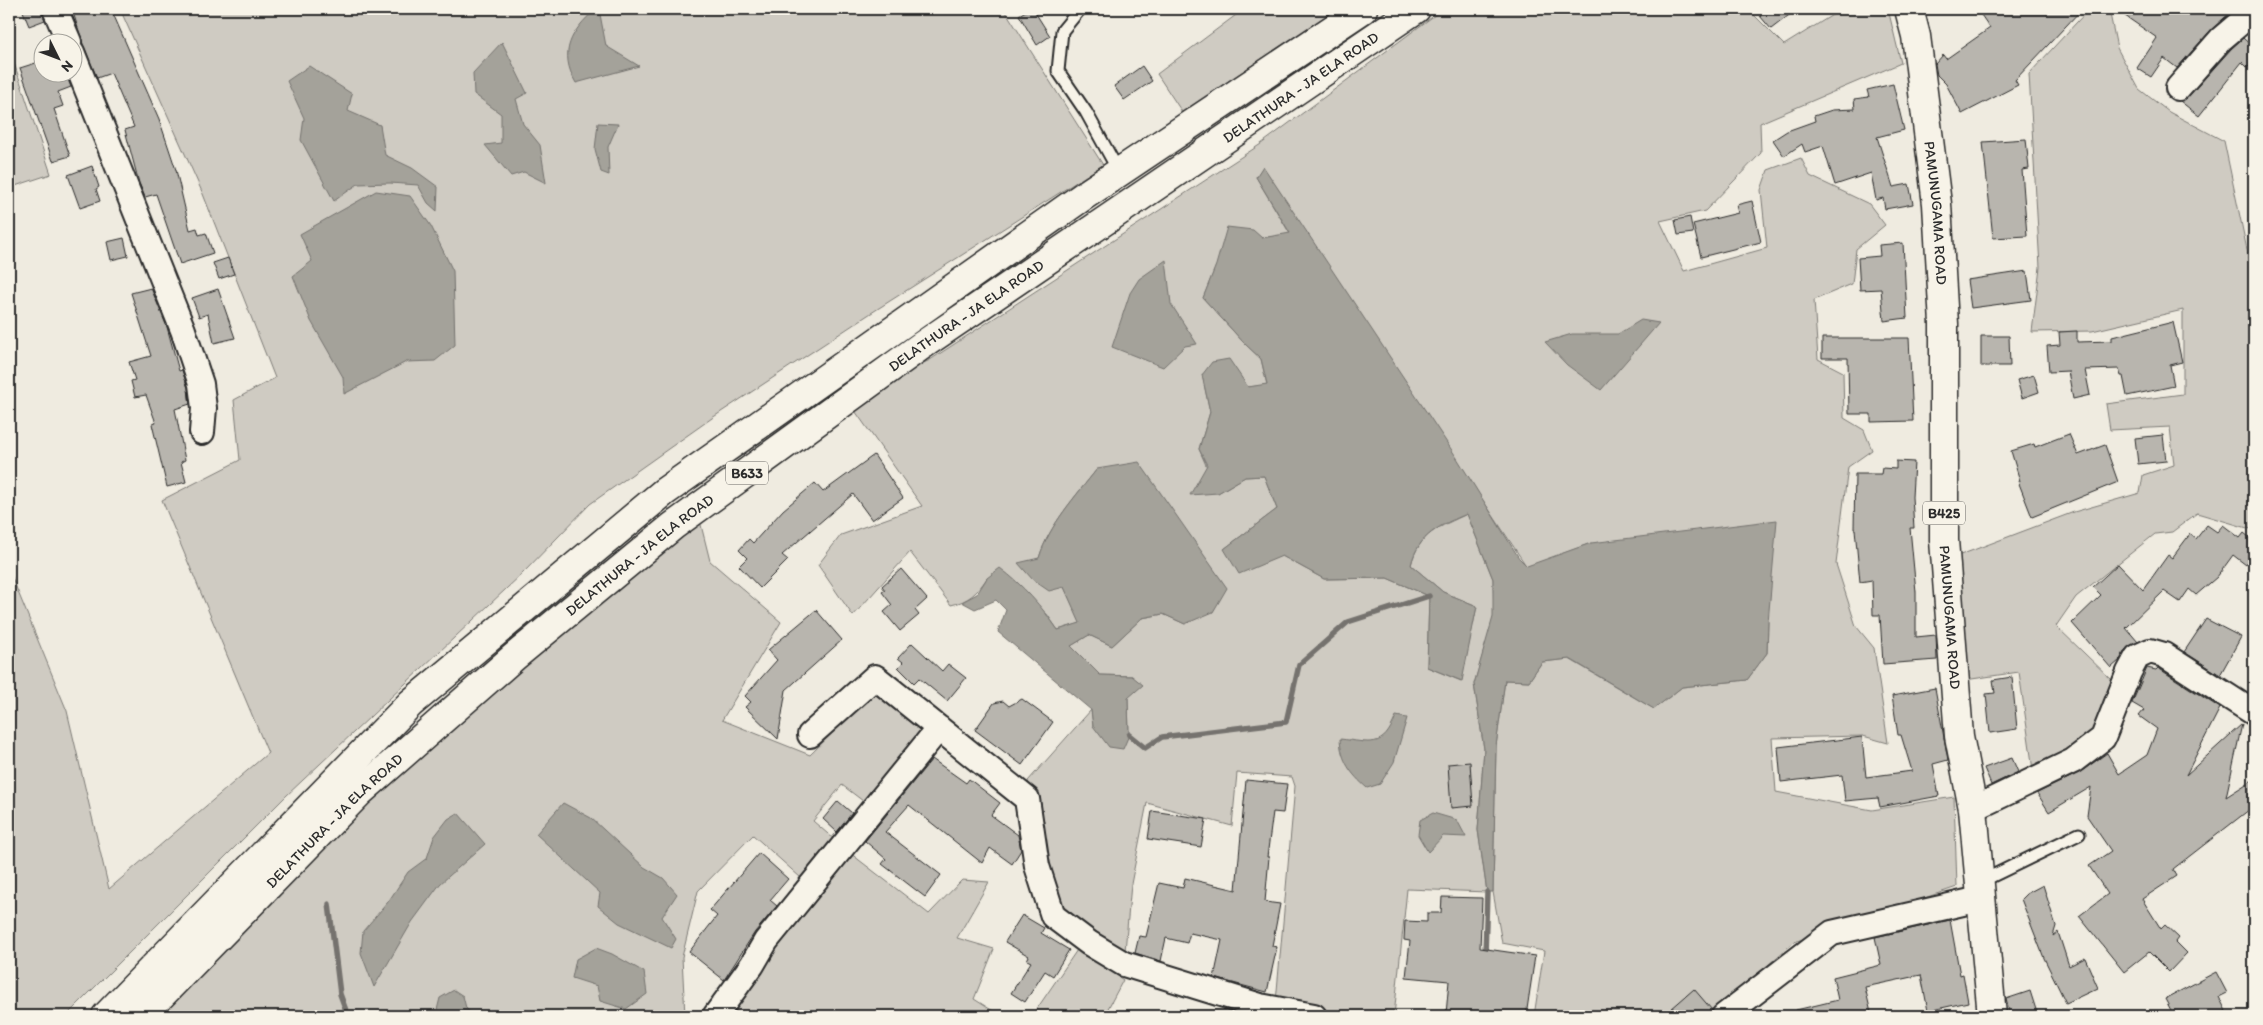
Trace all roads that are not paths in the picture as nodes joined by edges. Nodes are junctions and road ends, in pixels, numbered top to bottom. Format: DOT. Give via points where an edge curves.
graph roads {
  1 [pos="55,9"];
  2 [pos="1080,9"];
  3 [pos="1363,9"];
  4 [pos="1416,9"];
  5 [pos="1909,9"];
  6 [pos="2254,11"];
  7 [pos="64,32"];
  8 [pos="82,77"];
  9 [pos="2178,88"];
  10 [pos="1120,172"];
  11 [pos="202,432"];
  12 [pos="2254,713"];
  13 [pos="939,728"];
  14 [pos="810,735"];
  15 [pos="1973,808"];
  16 [pos="2079,834"];
  17 [pos="1979,891"];
  18 [pos="1234,1007"];
  19 [pos="106,1016"];
  20 [pos="141,1016"];
  21 [pos="716,1016"];
  22 [pos="1314,1016"];
  23 [pos="1724,1016"];
  24 [pos="1992,1016"];
  1 -- 7 [label="street"];
  2 -- 10 [label="lane" via="1062,31 1058,71"];
  3 -- 10 [label="main road, DELATHURA - JA ELA ROAD / B633"];
  4 -- 20 [label="main road, DELATHURA - JA ELA ROAD / B633" via="921,346 673,526 514,657 360,792"];
  5 -- 15 [label="main road, PAMUNUGAMA ROAD / B425" via="1916,36 1937,204 1944,324 1944,540 1959,736"];
  6 -- 9 [label="street" via="2221,39"];
  8 -- 11 [label="street" via="183,330 198,375 204,408"];
  10 -- 19 [label="main road, DELATHURA - JA ELA ROAD / B633" via="672,486 610,537 411,703"];
  12 -- 15 [label="street" via="2164,655 2150,651 2137,657 2128,672 2103,738 2073,760"];
  13 -- 14 [label="street" via="875,676"];
  13 -- 18 [label="street" via="1027,799 1038,866 1053,916 1124,964"];
  13 -- 21 [label="street" via="766,941"];
  15 -- 17 [label="main road, PAMUNUGAMA ROAD / B425"];
  16 -- 17 [label="lane"];
  17 -- 23 [label="street" via="1832,933"];
  17 -- 24 [label="main road, PAMUNUGAMA ROAD / B425"];
  18 -- 22 [label="street" via="1260,1006"];
}
